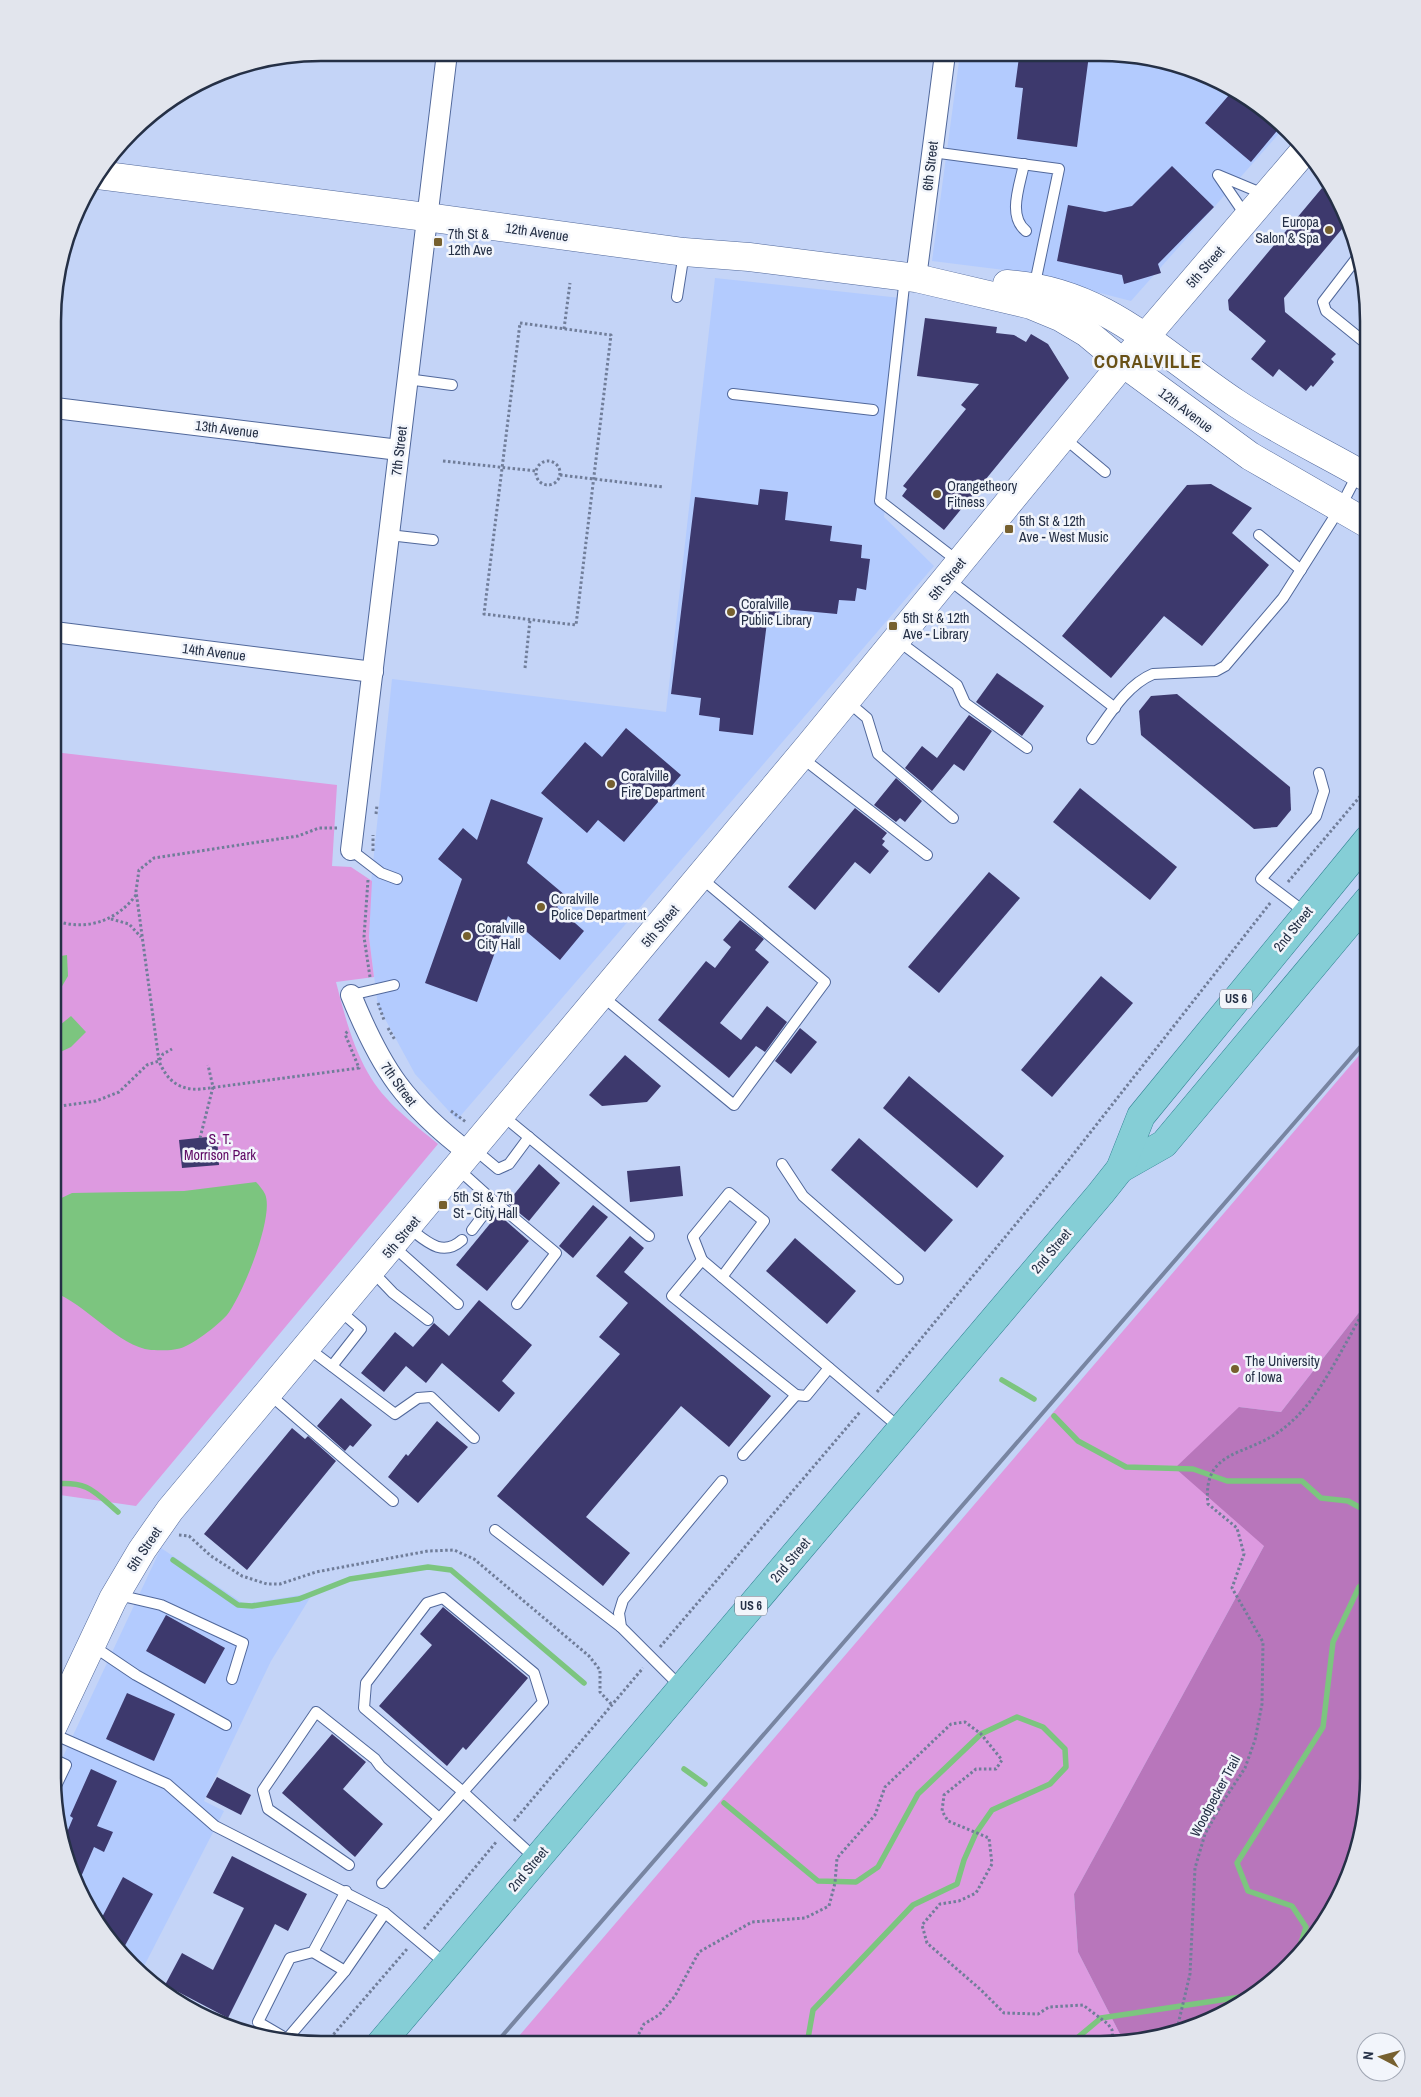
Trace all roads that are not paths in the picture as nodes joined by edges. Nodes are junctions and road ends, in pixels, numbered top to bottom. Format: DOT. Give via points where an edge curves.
graph roads {
  1 [pos="446,61"];
  2 [pos="943,61"];
  3 [pos="932,152"];
  4 [pos="1300,156"];
  5 [pos="1024,164"];
  6 [pos="105,177"];
  7 [pos="1267,195"];
  8 [pos="426,217"];
  9 [pos="1247,218"];
  10 [pos="1026,231"];
  11 [pos="684,252"];
  12 [pos="1353,263"];
  13 [pos="911,277"];
  14 [pos="1034,288"];
  15 [pos="678,296"];
  16 [pos="1145,337"];
  17 [pos="1360,339"];
  18 [pos="1123,363"];
  19 [pos="408,380"];
  20 [pos="452,386"];
  21 [pos="733,394"];
  22 [pos="61,409"];
  23 [pos="873,410"];
  24 [pos="1064,437"];
  25 [pos="399,450"];
  26 [pos="1360,466"];
  27 [pos="1104,472"];
  28 [pos="1360,476"];
  29 [pos="1340,508"];
  30 [pos="1360,519"];
  31 [pos="389,535"];
  32 [pos="1259,535"];
  33 [pos="434,540"];
  34 [pos="954,570"];
  35 [pos="1301,570"];
  36 [pos="61,633"];
  37 [pos="897,640"];
  38 [pos="373,672"];
  39 [pos="846,701"];
  40 [pos="1115,708"];
  41 [pos="1092,739"];
  42 [pos="1027,748"];
  43 [pos="801,757"];
  44 [pos="1319,773"];
  45 [pos="953,818"];
  46 [pos="1360,848"];
  47 [pos="351,850"];
  48 [pos="927,855"];
  49 [pos="700,877"];
  50 [pos="397,878"];
  51 [pos="1360,910"];
  52 [pos="1306,913"];
  53 [pos="394,985"];
  54 [pos="351,995"];
  55 [pos="602,996"];
  56 [pos="502,1115"];
  57 [pos="528,1137"];
  58 [pos="468,1149"];
  59 [pos="782,1164"];
  60 [pos="1120,1169"];
  61 [pos="488,1196"];
  62 [pos="472,1230"];
  63 [pos="649,1236"];
  64 [pos="401,1237"];
  65 [pos="462,1240"];
  66 [pos="702,1260"];
  67 [pos="372,1270"];
  68 [pos="722,1277"];
  69 [pos="898,1280"];
  70 [pos="458,1304"];
  71 [pos="517,1304"];
  72 [pos="339,1310"];
  73 [pos="428,1320"];
  74 [pos="308,1347"];
  75 [pos="332,1366"];
  76 [pos="829,1368"];
  77 [pos="268,1394"];
  78 [pos="796,1395"];
  79 [pos="901,1429"];
  80 [pos="474,1438"];
  81 [pos="743,1455"];
  82 [pos="722,1481"];
  83 [pos="393,1500"];
  84 [pos="495,1530"];
  85 [pos="115,1595"];
  86 [pos="621,1628"];
  87 [pos="90,1644"];
  88 [pos="232,1679"];
  89 [pos="682,1688"];
  90 [pos="61,1701"];
  91 [pos="226,1725"];
  92 [pos="61,1738"];
  93 [pos="61,1763"];
  94 [pos="61,1775"];
  95 [pos="462,1791"];
  96 [pos="439,1818"];
  97 [pos="536,1860"];
  98 [pos="349,1864"];
  99 [pos="382,1883"];
  100 [pos="346,1891"];
  101 [pos="385,1913"];
  102 [pos="313,1952"];
  103 [pos="447,1965"];
  104 [pos="344,1971"];
  105 [pos="275,2032"];
  106 [pos="291,2034"];
  107 [pos="387,2036"];
  1 -- 8 [label="street, 7th Street"];
  2 -- 3 [label="street, 6th Street"];
  3 -- 5 [label="lane"];
  3 -- 13 [label="street, 6th Street"];
  4 -- 7 [label="street, 5th Street"];
  5 -- 10 [label="lane" via="1015,211 1017,221"];
  5 -- 14 [label="lane" via="1059,169"];
  6 -- 8 [label="street, 12th Avenue"];
  7 -- 9 [label="street, 5th Street"];
  7 -- 9 [label="lane" via="1218,175"];
  8 -- 11 [label="street, 12th Avenue"];
  8 -- 19 [label="street, 7th Street"];
  9 -- 16 [label="street, 5th Street"];
  11 -- 13 [label="street, 12th Avenue"];
  11 -- 15 [label="lane"];
  12 -- 17 [label="lane" via="1323,302 1326,311"];
  13 -- 14 [label="street, 12th Avenue"];
  13 -- 18 [label="street, 12th Avenue" via="1031,305 1087,333"];
  13 -- 34 [label="lane" via="880,501"];
  14 -- 16 [label="street, 12th Avenue" via="1077,299 1103,310"];
  16 -- 18 [label="street, 5th Street"];
  16 -- 26 [label="street, 12th Avenue" via="1237,404"];
  18 -- 24 [label="street, 5th Street"];
  18 -- 29 [label="street, 12th Avenue" via="1243,451"];
  19 -- 20 [label="lane"];
  19 -- 25 [label="street, 7th Street"];
  21 -- 23 [label="lane"];
  22 -- 25 [label="street, 13th Avenue"];
  24 -- 27 [label="lane"];
  24 -- 34 [label="street, 5th Street"];
  25 -- 31 [label="street, 7th Street"];
  28 -- 29 [label="lane"];
  29 -- 30 [label="street, 12th Avenue"];
  29 -- 35 [label="lane"];
  31 -- 33 [label="lane"];
  31 -- 38 [label="street, 7th Street"];
  32 -- 35 [label="lane"];
  34 -- 37 [label="street, 5th Street"];
  34 -- 40 [label="lane"];
  35 -- 40 [label="lane" via="1283,598 1226,666 1216,671 1153,674 1137,683"];
  36 -- 38 [label="street, 14th Avenue"];
  37 -- 39 [label="street, 5th Street"];
  37 -- 42 [label="lane" via="957,685 965,703"];
  38 -- 47 [label="street, 7th Street"];
  39 -- 43 [label="street, 5th Street"];
  39 -- 45 [label="lane" via="866,718 878,754"];
  40 -- 41 [label="lane"];
  43 -- 48 [label="lane"];
  43 -- 49 [label="street, 5th Street"];
  44 -- 52 [label="lane" via="1324,791 1316,816 1261,878"];
  46 -- 52 [label="main road, 2nd Street / US 6"];
  47 -- 50 [label="lane" via="381,873"];
  49 -- 55 [label="street, 5th Street"];
  49 -- 55 [label="lane" via="825,982 734,1105"];
  51 -- 60 [label="main road, 2nd Street / US 6" via="1164,1144"];
  52 -- 60 [label="main road, 2nd Street / US 6" via="1141,1116"];
  53 -- 54 [label="lane"];
  54 -- 58 [label="street, 7th Street" via="388,1073 410,1102 436,1127"];
  55 -- 56 [label="street, 5th Street"];
  56 -- 57 [label="lane"];
  56 -- 58 [label="street, 5th Street"];
  57 -- 58 [label="lane" via="509,1164 498,1168"];
  57 -- 63 [label="lane"];
  58 -- 61 [label="lane"];
  58 -- 64 [label="street, 5th Street"];
  59 -- 69 [label="lane" via="803,1196"];
  60 -- 79 [label="main road, 2nd Street / US 6"];
  61 -- 62 [label="lane" via="484,1214"];
  61 -- 71 [label="lane" via="556,1253"];
  64 -- 65 [label="lane" via="436,1248 449,1248"];
  64 -- 67 [label="street, 5th Street"];
  64 -- 70 [label="lane"];
  66 -- 68 [label="lane"];
  66 -- 68 [label="lane" via="693,1237 729,1193 764,1221"];
  66 -- 78 [label="lane" via="672,1296"];
  67 -- 72 [label="street, 5th Street"];
  67 -- 73 [label="lane" via="393,1293"];
  68 -- 76 [label="lane"];
  72 -- 74 [label="street, 5th Street"];
  72 -- 75 [label="lane" via="361,1329"];
  74 -- 75 [label="lane"];
  74 -- 77 [label="street, 5th Street"];
  75 -- 80 [label="lane" via="395,1414 418,1398 431,1397"];
  76 -- 78 [label="lane" via="806,1396"];
  76 -- 79 [label="lane"];
  77 -- 83 [label="lane"];
  77 -- 85 [label="street, 5th Street" via="170,1510"];
  78 -- 81 [label="lane"];
  79 -- 89 [label="main road, 2nd Street / US 6"];
  82 -- 86 [label="lane" via="623,1600 619,1613"];
  84 -- 86 [label="lane"];
  85 -- 87 [label="street, 5th Street"];
  85 -- 88 [label="lane" via="161,1605 243,1643"];
  86 -- 89 [label="lane"];
  87 -- 90 [label="street, 5th Street"];
  87 -- 91 [label="lane" via="136,1676"];
  89 -- 97 [label="main road, 2nd Street / US 6"];
  92 -- 100 [label="lane" via="167,1784 216,1826"];
  93 -- 94 [label="lane" via="66,1765"];
  95 -- 95 [label="lane" via="364,1708 366,1683 427,1603 443,1598 534,1673 543,1702"];
  95 -- 96 [label="lane"];
  95 -- 97 [label="lane"];
  96 -- 98 [label="lane" via="375,1759 316,1712 263,1790 268,1809"];
  96 -- 99 [label="lane"];
  97 -- 103 [label="main road, 2nd Street / US 6"];
  100 -- 101 [label="lane"];
  100 -- 102 [label="lane"];
  101 -- 103 [label="lane"];
  101 -- 104 [label="lane"];
  102 -- 104 [label="lane"];
  102 -- 105 [label="lane" via="290,1958 258,2022"];
  103 -- 107 [label="main road, 2nd Street / US 6"];
  104 -- 106 [label="lane"];
}
